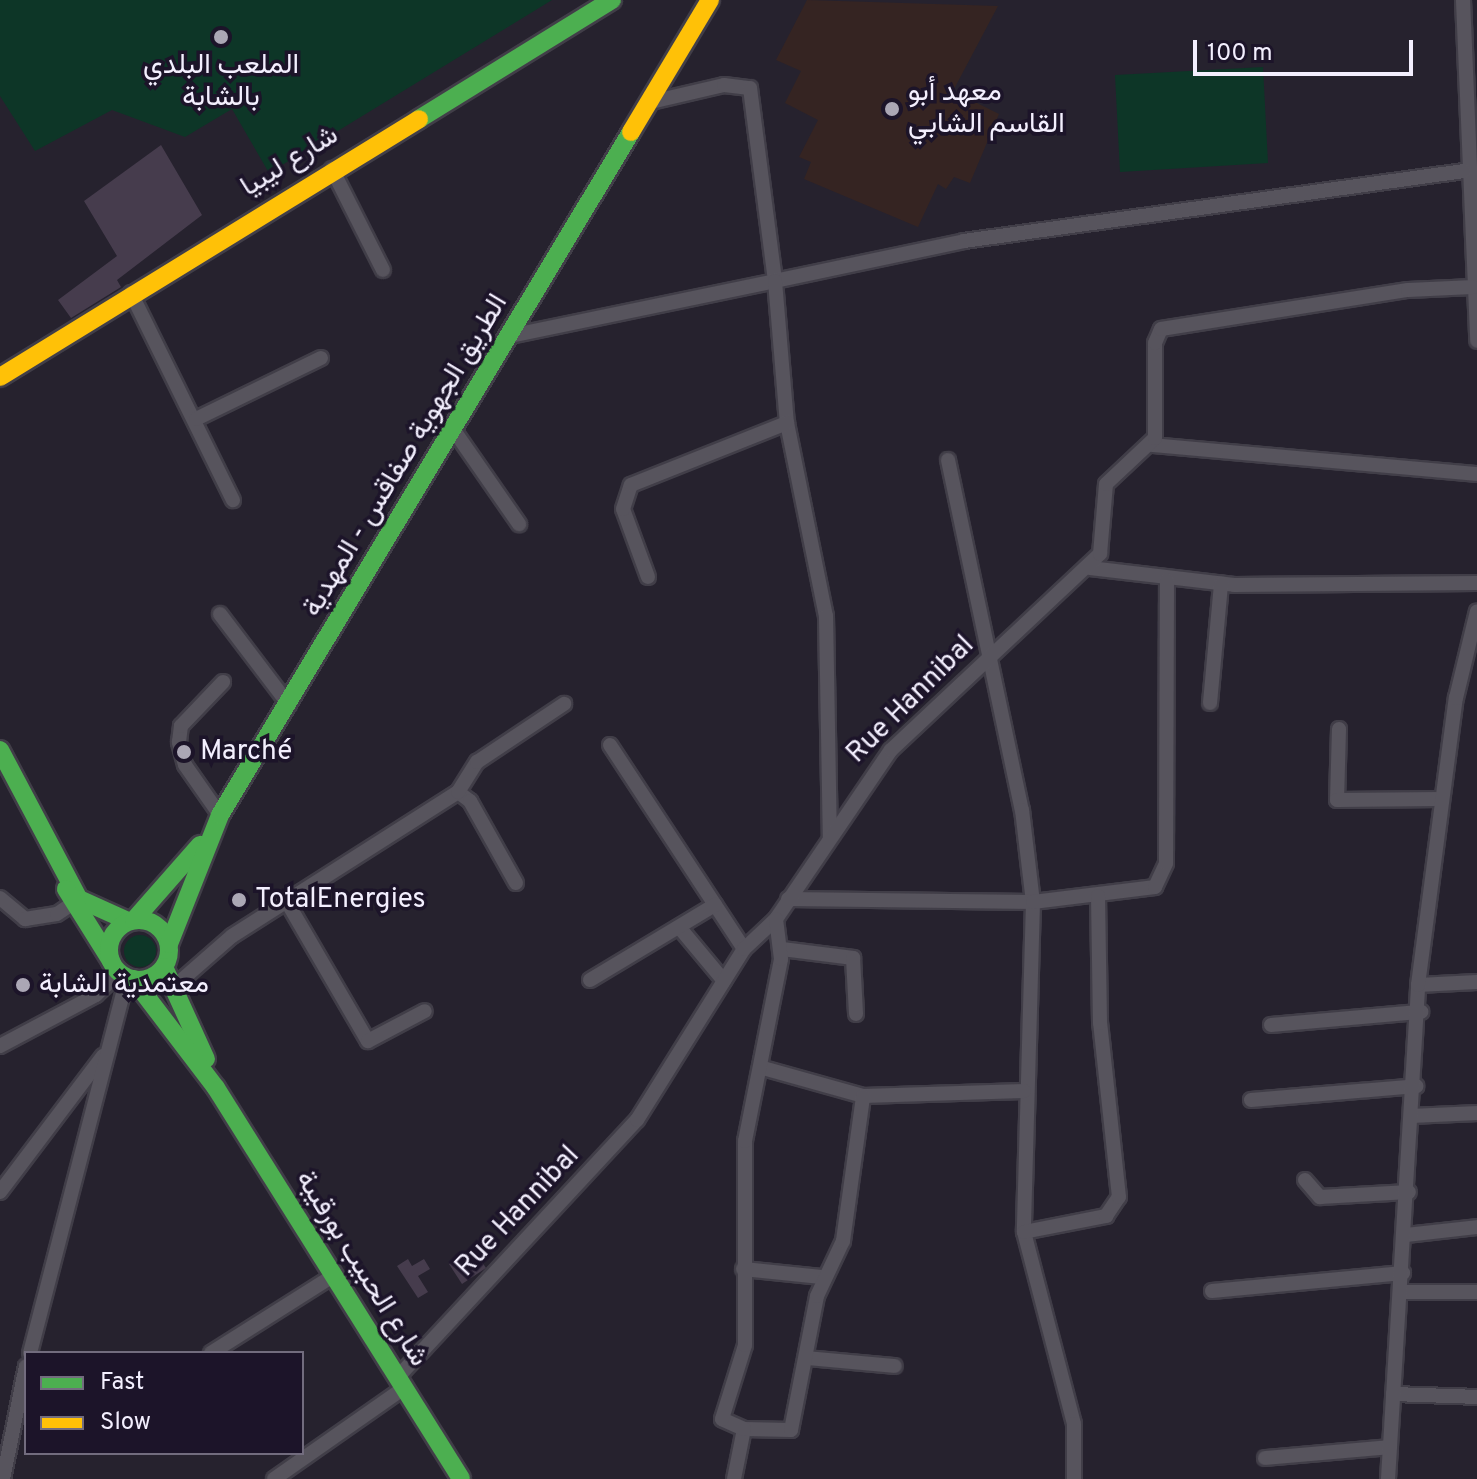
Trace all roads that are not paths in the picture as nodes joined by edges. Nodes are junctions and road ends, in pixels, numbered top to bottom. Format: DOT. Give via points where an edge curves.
graph roads {
  1 [pos="612,0"];
  2 [pos="1463,0"];
  3 [pos="712,4"];
  4 [pos="651,102"];
  5 [pos="332,169"];
  6 [pos="1464,171"];
  7 [pos="1475,244"];
  8 [pos="383,270"];
  9 [pos="775,281"];
  10 [pos="1473,287"];
  11 [pos="131,293"];
  12 [pos="1477,331"];
  13 [pos="510,336"];
  14 [pos="1477,341"];
  15 [pos="321,358"];
  16 [pos="0,377"];
  17 [pos="196,419"];
  18 [pos="787,423"];
  19 [pos="453,429"];
  20 [pos="1152,445"];
  21 [pos="948,460"];
  22 [pos="1477,474"];
  23 [pos="233,500"];
  24 [pos="519,524"];
  25 [pos="1090,568"];
  26 [pos="648,577"];
  27 [pos="1167,580"];
  28 [pos="1477,583"];
  29 [pos="1221,584"];
  30 [pos="1477,611"];
  31 [pos="220,614"];
  32 [pos="986,661"];
  33 [pos="223,682"];
  34 [pos="1210,703"];
  35 [pos="564,704"];
  36 [pos="289,705"];
  37 [pos="1339,729"];
  38 [pos="610,745"];
  39 [pos="0,750"];
  40 [pos="458,792"];
  41 [pos="1441,799"];
  42 [pos="220,815"];
  43 [pos="207,838"];
  44 [pos="830,838"];
  45 [pos="516,883"];
  46 [pos="1098,896"];
  47 [pos="0,898"];
  48 [pos="788,899"];
  49 [pos="74,901"];
  50 [pos="287,902"];
  51 [pos="1033,902"];
  52 [pos="715,905"];
  53 [pos="776,919"];
  54 [pos="131,920"];
  55 [pos="679,927"];
  56 [pos="169,944"];
  57 [pos="744,949"];
  58 [pos="782,949"];
  59 [pos="164,967"];
  60 [pos="122,973"];
  61 [pos="590,980"];
  62 [pos="724,981"];
  63 [pos="1477,982"];
  64 [pos="176,985"];
  65 [pos="1418,985"];
  66 [pos="425,1011"];
  67 [pos="1421,1012"];
  68 [pos="856,1014"];
  69 [pos="1271,1025"];
  70 [pos="0,1046"];
  71 [pos="106,1052"];
  72 [pos="763,1068"];
  73 [pos="1416,1086"];
  74 [pos="216,1088"];
  75 [pos="1024,1091"];
  76 [pos="863,1096"];
  77 [pos="1251,1100"];
  78 [pos="1477,1113"];
  79 [pos="1412,1116"];
  80 [pos="1305,1180"];
  81 [pos="0,1192"];
  82 [pos="1409,1192"];
  83 [pos="1477,1227"];
  84 [pos="1024,1232"];
  85 [pos="1406,1235"];
  86 [pos="743,1269"];
  87 [pos="1403,1273"];
  88 [pos="331,1277"];
  89 [pos="822,1277"];
  90 [pos="1212,1291"];
  91 [pos="1402,1292"];
  92 [pos="1477,1292"];
  93 [pos="31,1351"];
  94 [pos="214,1351"];
  95 [pos="807,1358"];
  96 [pos="895,1366"];
  97 [pos="24,1376"];
  98 [pos="400,1383"];
  99 [pos="1393,1394"];
  100 [pos="1477,1397"];
  101 [pos="744,1429"];
  102 [pos="1390,1447"];
  103 [pos="1265,1458"];
  104 [pos="277,1478"];
  105 [pos="3,1479"];
  106 [pos="461,1479"];
  107 [pos="734,1479"];
  108 [pos="1074,1479"];
  109 [pos="1388,1479"];
  1 -- 5 [label="main road, شارع ليبيا"];
  2 -- 6 [label="street"];
  3 -- 4 [label="main road, الطريق الجهوية صفاقس - المهدية"];
  4 -- 9 [label="street" via="724,85 750,88"];
  4 -- 13 [label="main road, الطريق الجهوية صفاقس - المهدية"];
  5 -- 8 [label="street"];
  5 -- 11 [label="main road, شارع ليبيا"];
  6 -- 7 [label="street"];
  6 -- 9 [label="street" via="964,241"];
  7 -- 10 [label="street"];
  9 -- 13 [label="street"];
  9 -- 18 [label="street"];
  10 -- 12 [label="street"];
  10 -- 20 [label="street" via="1168,326 1155,343"];
  11 -- 16 [label="main road, شارع ليبيا"];
  11 -- 17 [label="street"];
  12 -- 14 [label="street"];
  13 -- 19 [label="main road, الطريق الجهوية صفاقس - المهدية"];
  15 -- 17 [label="street"];
  17 -- 23 [label="street"];
  18 -- 26 [label="street" via="631,485 623,509"];
  18 -- 44 [label="street" via="826,616"];
  19 -- 24 [label="street"];
  19 -- 36 [label="main road, الطريق الجهوية صفاقس - المهدية"];
  20 -- 22 [label="street"];
  20 -- 25 [label="street, Rue Hannibal" via="1116,468 1106,484 1105,535"];
  21 -- 32 [label="street"];
  25 -- 27 [label="street"];
  25 -- 32 [label="street, Rue Hannibal"];
  27 -- 29 [label="street"];
  27 -- 46 [label="street" via="1166,863 1155,887"];
  28 -- 29 [label="street"];
  29 -- 34 [label="street"];
  30 -- 41 [label="street"];
  31 -- 36 [label="street"];
  32 -- 44 [label="street, Rue Hannibal" via="891,750"];
  32 -- 51 [label="street" via="1022,810"];
  33 -- 42 [label="street" via="181,726 179,742 185,765"];
  35 -- 40 [label="street" via="477,762"];
  36 -- 42 [label="main road, الطريق الجهوية صفاقس - المهدية"];
  37 -- 41 [label="street" via="1337,800"];
  38 -- 52 [label="street"];
  39 -- 49 [label="main road"];
  40 -- 45 [label="street" via="470,801"];
  40 -- 50 [label="street"];
  41 -- 65 [label="street"];
  42 -- 43 [label="main road, الطريق الجهوية صفاقس - المهدية"];
  43 -- 54 [label="main road, الطريق الجهوية صفاقس - المهدية"];
  43 -- 56 [label="main road, الطريق الجهوية صفاقس - المهدية"];
  44 -- 48 [label="street, Rue Hannibal"];
  46 -- 51 [label="street"];
  46 -- 84 [label="street" via="1100,1023 1119,1197 1106,1216"];
  47 -- 49 [label="street" via="25,919 57,914"];
  48 -- 51 [label="street"];
  48 -- 53 [label="street, Rue Hannibal"];
  49 -- 54 [label="main road"];
  49 -- 60 [label="main road, شارع الحبيب بورقيبة"];
  50 -- 64 [label="street" via="207,955"];
  50 -- 66 [label="street" via="368,1041"];
  51 -- 75 [label="street"];
  52 -- 55 [label="street"];
  52 -- 57 [label="street"];
  53 -- 57 [label="street, Rue Hannibal"];
  53 -- 58 [label="street"];
  54 -- 56 [label="main road" via="156,925"];
  54 -- 60 [label="main road" via="111,938"];
  55 -- 61 [label="street"];
  55 -- 62 [label="street"];
  56 -- 59 [label="main road"];
  57 -- 62 [label="street, Rue Hannibal"];
  58 -- 68 [label="street" via="853,958"];
  58 -- 72 [label="street"];
  59 -- 60 [label="main road"];
  59 -- 64 [label="main road, شارع الحبيب بورقيبة"];
  60 -- 70 [label="street" via="96,995"];
  60 -- 71 [label="street"];
  60 -- 74 [label="main road, شارع الحبيب بورقيبة"];
  62 -- 98 [label="street, Rue Hannibal" via="637,1120"];
  63 -- 65 [label="street"];
  64 -- 74 [label="main road, شارع الحبيب بورقيبة"];
  65 -- 67 [label="street"];
  67 -- 69 [label="street"];
  67 -- 73 [label="street"];
  71 -- 81 [label="street"];
  71 -- 93 [label="street"];
  72 -- 76 [label="street"];
  72 -- 86 [label="street" via="745,1141"];
  73 -- 77 [label="street"];
  73 -- 79 [label="street"];
  74 -- 88 [label="main road, شارع الحبيب بورقيبة"];
  75 -- 76 [label="street"];
  75 -- 84 [label="street"];
  76 -- 89 [label="street" via="843,1241 834,1269"];
  78 -- 79 [label="street"];
  79 -- 82 [label="street"];
  80 -- 82 [label="street" via="1320,1197"];
  82 -- 85 [label="street"];
  83 -- 85 [label="street"];
  84 -- 108 [label="street" via="1074,1424"];
  85 -- 87 [label="street"];
  86 -- 89 [label="street"];
  86 -- 101 [label="street" via="745,1345 722,1419"];
  87 -- 90 [label="street"];
  87 -- 91 [label="street"];
  88 -- 94 [label="street"];
  88 -- 98 [label="main road, شارع الحبيب بورقيبة"];
  89 -- 95 [label="street"];
  91 -- 92 [label="street"];
  91 -- 99 [label="street"];
  95 -- 96 [label="street"];
  95 -- 101 [label="street" via="791,1430"];
  97 -- 105 [label="street"];
  98 -- 104 [label="street, Rue Hannibal"];
  98 -- 106 [label="main road, شارع الحبيب بورقيبة"];
  99 -- 100 [label="street"];
  99 -- 102 [label="street"];
  101 -- 107 [label="street"];
  102 -- 103 [label="street"];
  102 -- 109 [label="street"];
}
